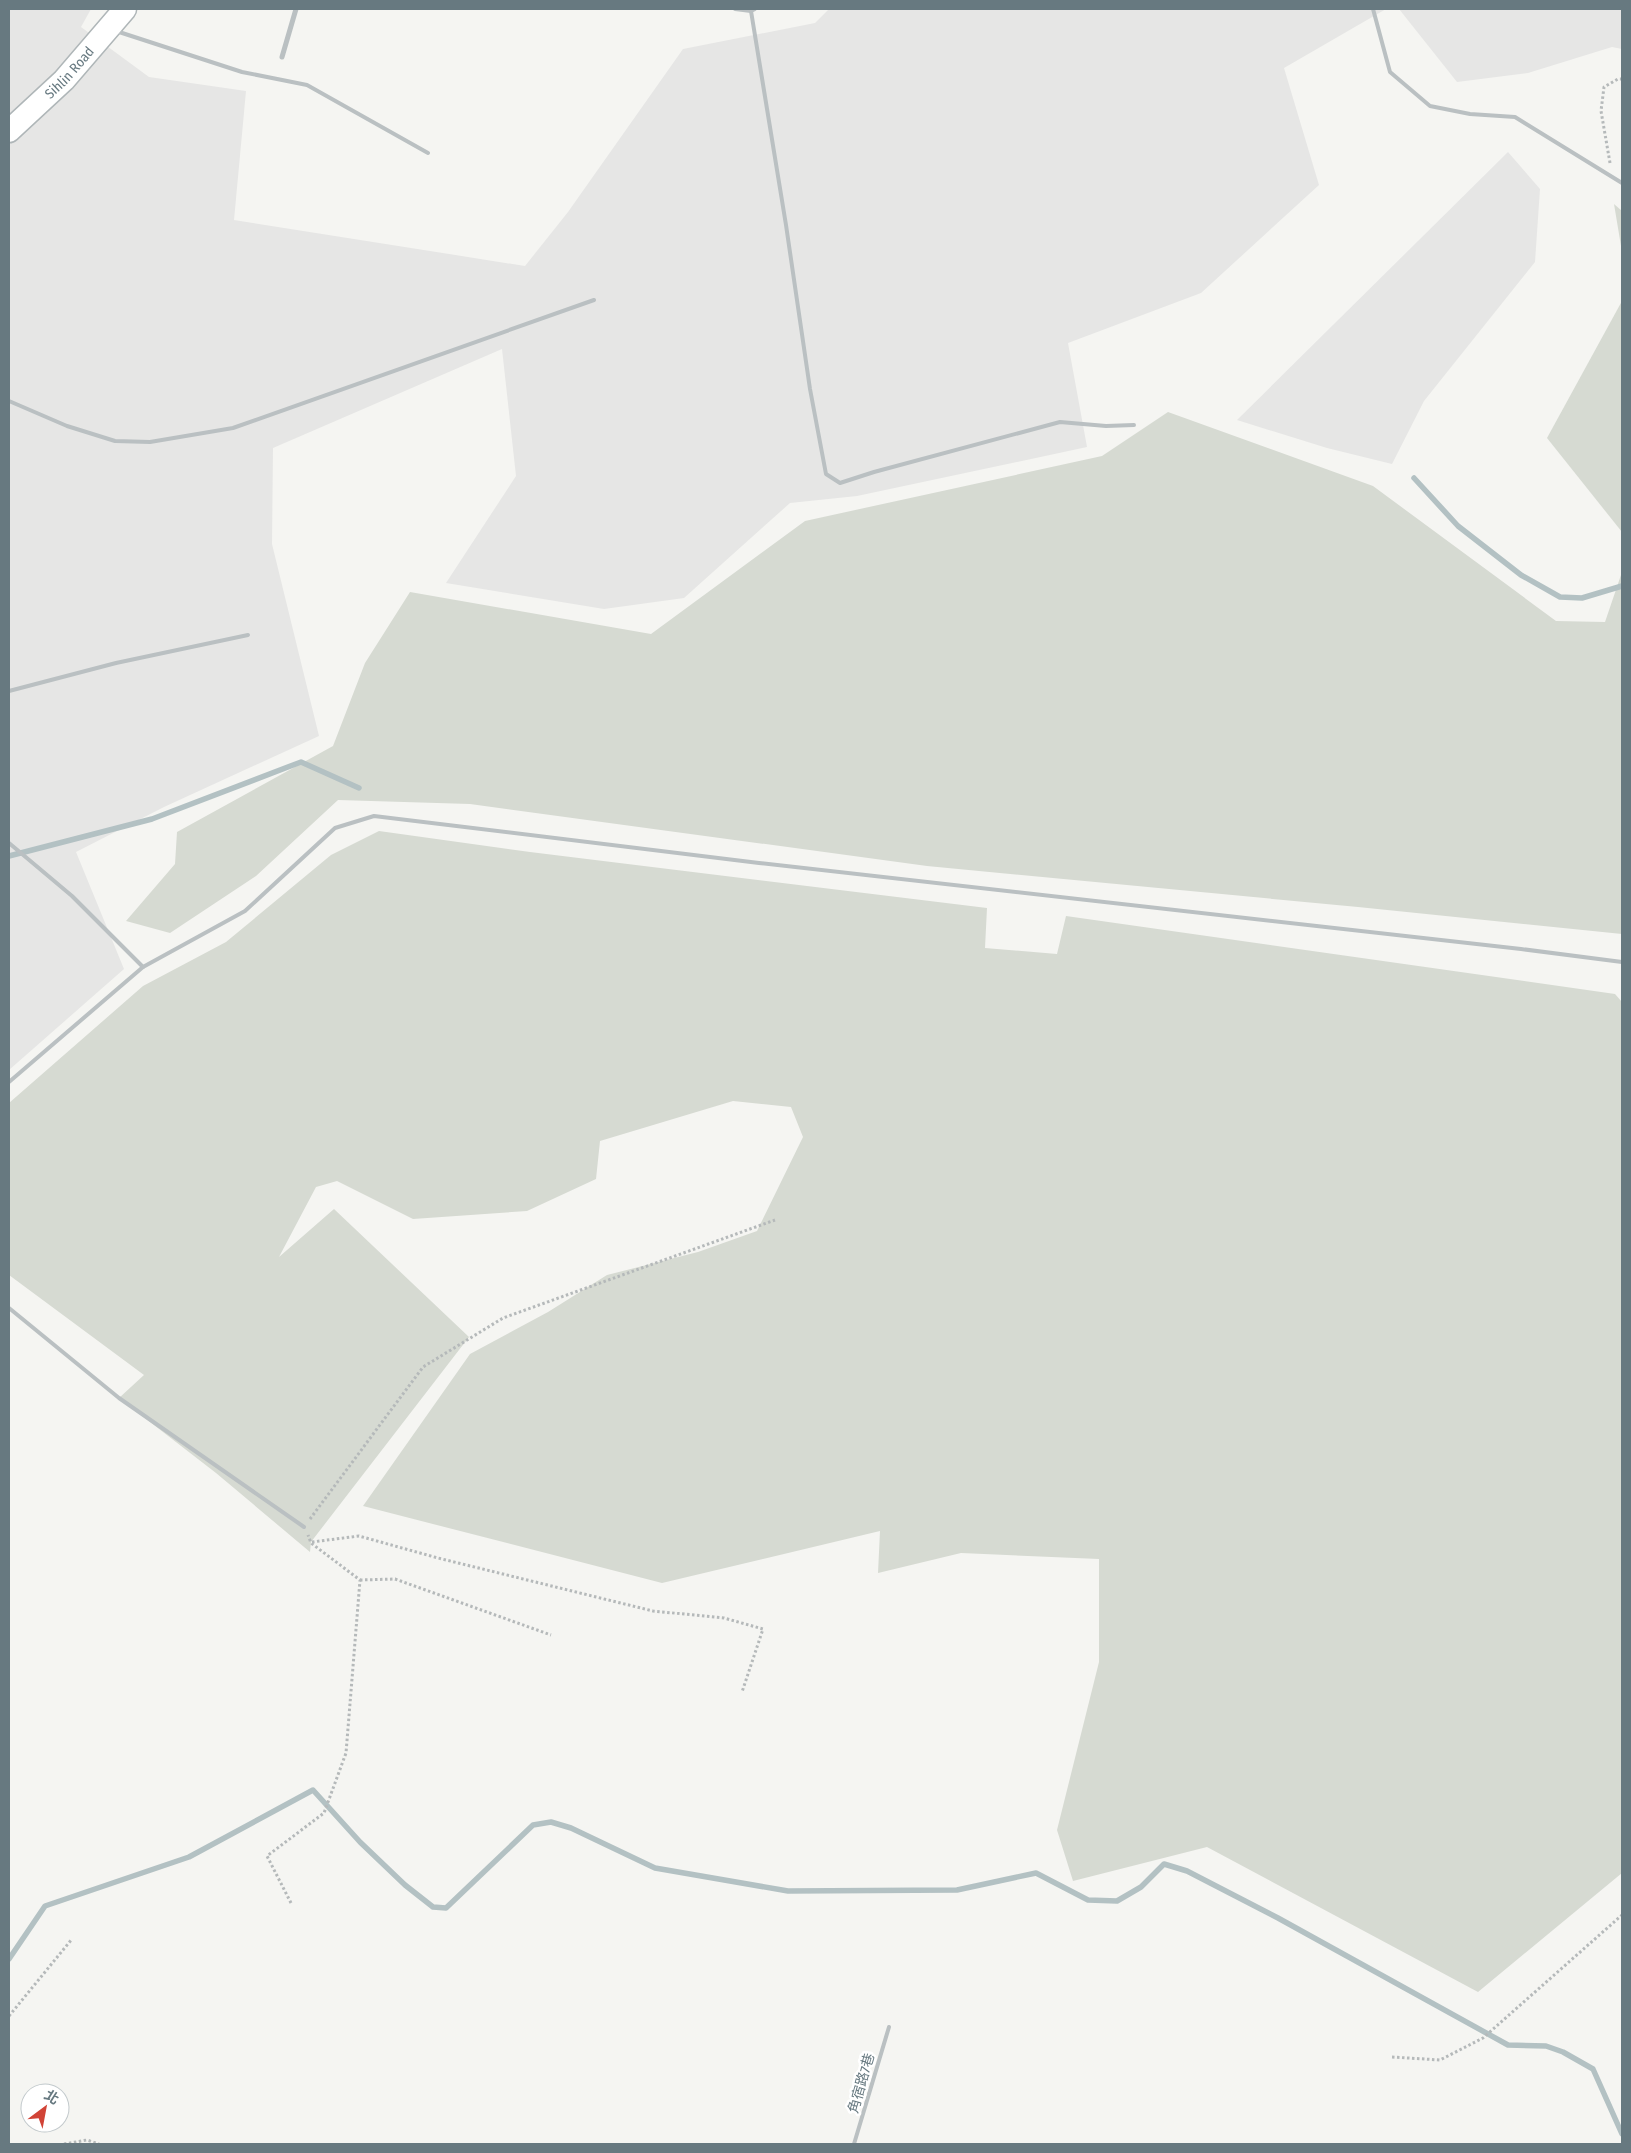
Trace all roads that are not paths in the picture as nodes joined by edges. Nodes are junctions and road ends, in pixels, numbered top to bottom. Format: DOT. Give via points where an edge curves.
graph roads {
  1 [pos="125,9"];
  2 [pos="296,9"];
  3 [pos="735,9"];
  4 [pos="1373,9"];
  5 [pos="753,10"];
  6 [pos="109,29"];
  7 [pos="282,57"];
  8 [pos="9,131"];
  9 [pos="428,153"];
  10 [pos="1622,183"];
  11 [pos="594,300"];
  12 [pos="9,401"];
  13 [pos="1134,425"];
  14 [pos="248,635"];
  15 [pos="9,692"];
  16 [pos="9,843"];
  17 [pos="1622,962"];
  18 [pos="143,967"];
  19 [pos="9,1082"];
  20 [pos="9,1308"];
  21 [pos="304,1527"];
  22 [pos="890,2027"];
  23 [pos="854,2144"];
  1 -- 6 [label="street, Sihlin Road"];
  2 -- 7 [label="street"];
  3 -- 5 [label="lane"];
  4 -- 10 [label="lane" via="1390,72 1430,106 1470,114 1515,117"];
  5 -- 13 [label="lane" via="810,389 826,474 840,483 1060,422"];
  6 -- 8 [label="street, Sihlin Road" via="64,80"];
  6 -- 9 [label="lane" via="242,72 307,85"];
  11 -- 12 [label="lane" via="224,430 150,442 115,441 67,426"];
  14 -- 15 [label="lane" via="116,663"];
  16 -- 18 [label="lane" via="72,896"];
  17 -- 18 [label="lane" via="374,816 335,828 245,911"];
  18 -- 19 [label="lane"];
  20 -- 21 [label="lane" via="119,1398"];
  22 -- 23 [label="lane, 角宿路7巷"];
}
